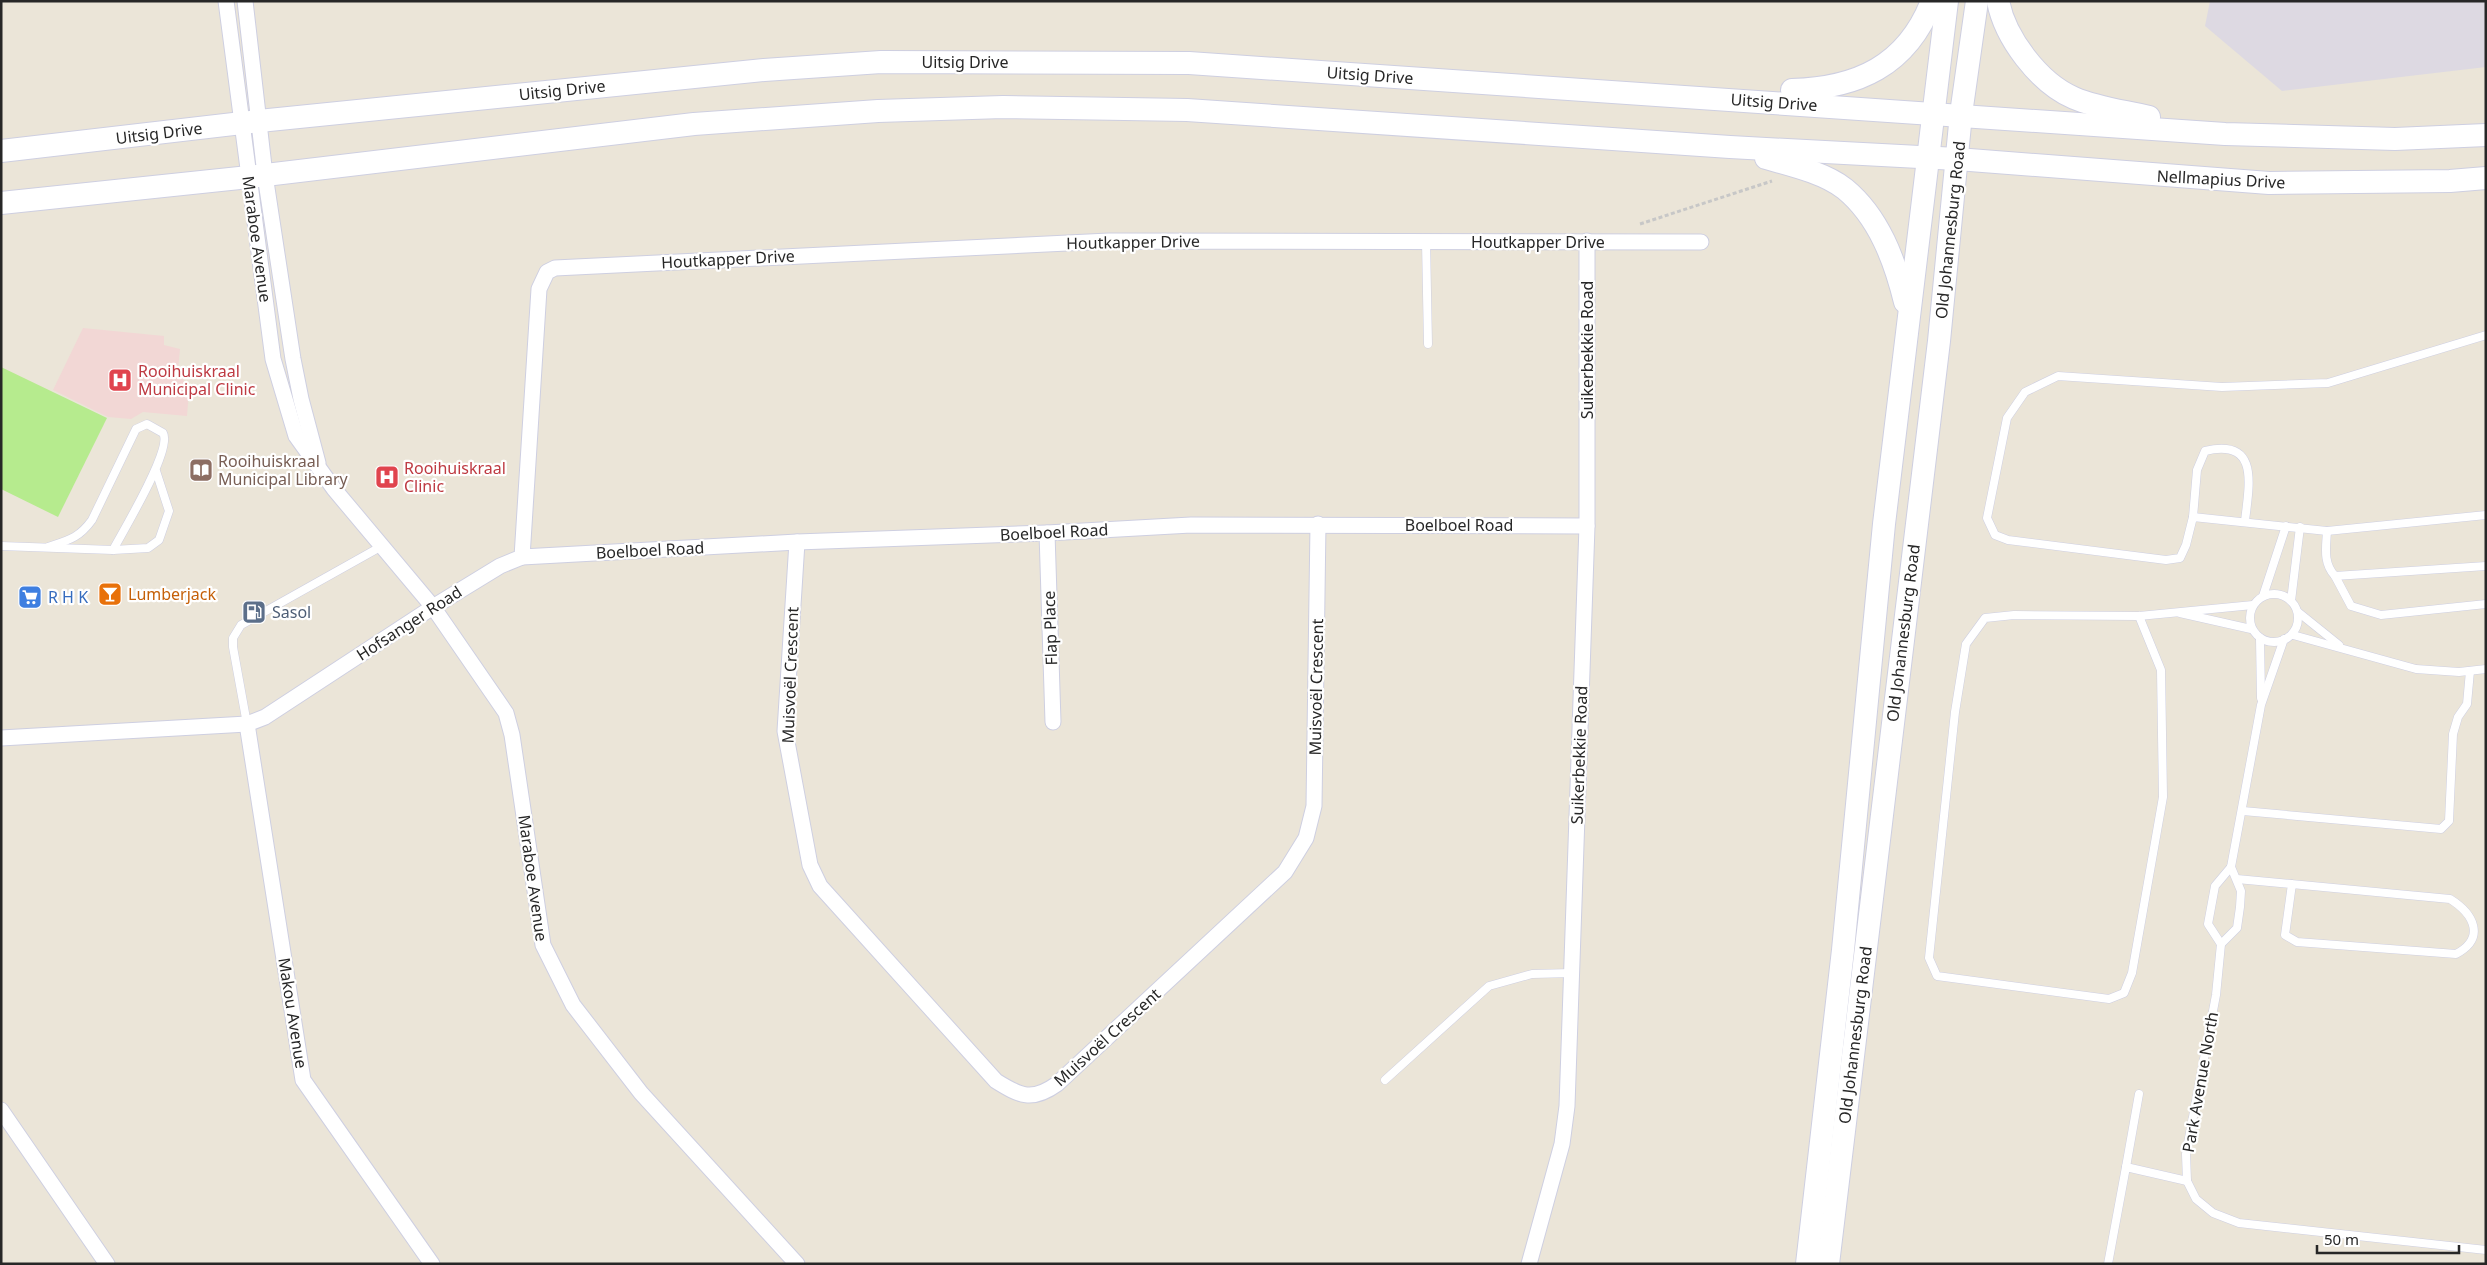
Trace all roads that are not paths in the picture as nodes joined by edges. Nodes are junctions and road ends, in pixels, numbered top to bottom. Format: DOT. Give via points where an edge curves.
graph roads {
  1 [pos="226,1"];
  2 [pos="245,1"];
  3 [pos="1932,1"];
  4 [pos="1947,1"];
  5 [pos="1977,1"];
  6 [pos="1998,1"];
  7 [pos="1671,95"];
  8 [pos="1933,112"];
  9 [pos="1961,114"];
  10 [pos="251,122"];
  11 [pos="2225,134"];
  12 [pos="2486,135"];
  13 [pos="1730,147"];
  14 [pos="1,152"];
  15 [pos="1928,158"];
  16 [pos="1957,160"];
  17 [pos="257,176"];
  18 [pos="2486,178"];
  19 [pos="1,203"];
  20 [pos="1426,242"];
  21 [pos="1587,242"];
  22 [pos="1701,242"];
  23 [pos="1909,315"];
  24 [pos="2486,335"];
  25 [pos="1428,344"];
  26 [pos="156,471"];
  27 [pos="2486,515"];
  28 [pos="2193,517"];
  29 [pos="2245,521"];
  30 [pos="1318,524"];
  31 [pos="1587,526"];
  32 [pos="2286,526"];
  33 [pos="2300,527"];
  34 [pos="2327,531"];
  35 [pos="1047,533"];
  36 [pos="797,542"];
  37 [pos="1,546"];
  38 [pos="382,546"];
  39 [pos="48,547"];
  40 [pos="113,550"];
  41 [pos="522,557"];
  42 [pos="2486,566"];
  43 [pos="2335,576"];
  44 [pos="2263,596"];
  45 [pos="2291,601"];
  46 [pos="2486,604"];
  47 [pos="2253,605"];
  48 [pos="433,607"];
  49 [pos="2171,612"];
  50 [pos="2298,612"];
  51 [pos="2139,616"];
  52 [pos="2251,629"];
  53 [pos="2293,634"];
  54 [pos="2260,638"];
  55 [pos="2284,639"];
  56 [pos="2343,648"];
  57 [pos="2486,669"];
  58 [pos="2470,671"];
  59 [pos="2261,705"];
  60 [pos="1053,722"];
  61 [pos="247,724"];
  62 [pos="1,738"];
  63 [pos="2243,810"];
  64 [pos="2231,867"];
  65 [pos="2236,879"];
  66 [pos="2292,884"];
  67 [pos="2221,944"];
  68 [pos="1572,973"];
  69 [pos="1386,1080"];
  70 [pos="2139,1094"];
  71 [pos="1,1110"];
  72 [pos="2126,1167"];
  73 [pos="2187,1181"];
  74 [pos="2486,1250"];
  75 [pos="107,1264"];
  76 [pos="432,1264"];
  77 [pos="797,1264"];
  78 [pos="1529,1264"];
  79 [pos="1807,1264"];
  80 [pos="1828,1264"];
  81 [pos="2108,1264"];
  1 -- 10 [label="street, Maraboe Avenue"];
  2 -- 10 [label="street, Maraboe Avenue"];
  3 -- 7 [label="main road" via="1927,15 1904,48 1879,70 1848,84 1820,90"];
  4 -- 8 [label="main road, Old Johannesburg Road"];
  5 -- 9 [label="main road, Old Johannesburg Road"];
  6 -- 11 [label="main road" via="2005,24 2019,49 2051,82 2072,97 2090,104"];
  7 -- 8 [label="main road, Uitsig Drive"];
  7 -- 10 [label="main road, Uitsig Drive" via="1190,63 881,62 764,70"];
  8 -- 9 [label="main road, Uitsig Drive"];
  8 -- 15 [label="main road, Old Johannesburg Road"];
  9 -- 11 [label="main road"];
  9 -- 16 [label="main road, Old Johannesburg Road"];
  10 -- 14 [label="main road, Uitsig Drive"];
  10 -- 17 [label="street, Maraboe Avenue"];
  11 -- 12 [label="main road" via="2396,139"];
  13 -- 15 [label="main road"];
  13 -- 17 [label="main road" via="1187,110 1003,107 878,111 694,124"];
  13 -- 23 [label="main road" via="1807,170 1844,188 1870,217 1891,253"];
  15 -- 16 [label="main road, Nellmapius Drive"];
  15 -- 23 [label="main road, Old Johannesburg Road"];
  16 -- 18 [label="main road, Nellmapius Drive" via="2269,184"];
  16 -- 80 [label="main road, Old Johannesburg Road" via="1939,340"];
  17 -- 19 [label="main road"];
  17 -- 38 [label="street, Maraboe Avenue" via="301,399 319,467"];
  20 -- 21 [label="street, Houtkapper Drive"];
  20 -- 25 [label="lane"];
  20 -- 41 [label="street, Houtkapper Drive" via="1109,241 565,266 547,272 539,289"];
  21 -- 22 [label="street, Houtkapper Drive"];
  21 -- 31 [label="street, Suikerbekkie Road"];
  23 -- 79 [label="main road, Old Johannesburg Road" via="1884,524 1843,950"];
  24 -- 28 [label="lane" via="2328,383 2222,387 2058,376 2025,392 2007,418 1988,518 1995,534 2008,540 2166,560 2180,558"];
  26 -- 39 [label="lane" via="166,438 163,433 143,425 136,429 85,529 78,536"];
  26 -- 40 [label="lane"];
  26 -- 40 [label="lane" via="170,506 159,540 148,548"];
  27 -- 34 [label="lane"];
  28 -- 29 [label="lane"];
  28 -- 29 [label="lane" via="2197,470 2206,451 2218,448 2239,452 2246,460 2249,469"];
  29 -- 32 [label="lane"];
  30 -- 31 [label="street, Boelboel Road"];
  30 -- 35 [label="street, Boelboel Road" via="1192,525"];
  30 -- 36 [label="street, Muisvoël Crescent" via="1314,806 1306,838 1285,872 1057,1084 1037,1095 1018,1094 996,1081 815,878 785,731"];
  31 -- 68 [label="street, Suikerbekkie Road"];
  32 -- 33 [label="lane"];
  32 -- 44 [label="lane"];
  33 -- 34 [label="lane"];
  33 -- 45 [label="lane"];
  34 -- 43 [label="lane" via="2326,560 2328,569"];
  35 -- 36 [label="street, Boelboel Road"];
  35 -- 60 [label="street, Flap Place"];
  36 -- 41 [label="street, Boelboel Road"];
  37 -- 39 [label="lane"];
  38 -- 48 [label="street, Maraboe Avenue"];
  38 -- 61 [label="lane" via="236,630 232,647"];
  39 -- 40 [label="lane"];
  41 -- 48 [label="street, Hofsanger Road" via="500,566"];
  42 -- 43 [label="lane"];
  43 -- 46 [label="lane" via="2351,606 2381,615"];
  44 -- 45 [label="lane" via="2274,594"];
  44 -- 47 [label="lane"];
  45 -- 50 [label="lane"];
  47 -- 49 [label="lane"];
  47 -- 52 [label="lane" via="2249,616"];
  48 -- 61 [label="street, Hofsanger Road" via="264,717"];
  48 -- 77 [label="street, Maraboe Avenue" via="506,713 510,724 543,945 573,1005 641,1094"];
  49 -- 51 [label="lane"];
  49 -- 52 [label="lane"];
  50 -- 53 [label="lane" via="2300,621"];
  50 -- 56 [label="lane"];
  51 -- 51 [label="lane" via="2161,670 2163,797 2132,973 2124,993 2109,999 1937,976 1929,958 1955,712 1966,644 1985,618 2014,615"];
  52 -- 54 [label="lane"];
  53 -- 55 [label="lane"];
  53 -- 56 [label="lane"];
  54 -- 55 [label="lane" via="2272,642"];
  54 -- 59 [label="lane"];
  55 -- 59 [label="lane"];
  56 -- 58 [label="lane" via="2416,669"];
  57 -- 58 [label="lane"];
  58 -- 63 [label="lane" via="2467,704 2452,734 2449,821 2441,829"];
  59 -- 63 [label="lane"];
  61 -- 62 [label="street, Hofsanger Road"];
  61 -- 76 [label="street, Makou Avenue" via="303,1080"];
  63 -- 64 [label="lane"];
  64 -- 65 [label="lane"];
  64 -- 67 [label="lane" via="2215,886 2208,924"];
  65 -- 66 [label="lane"];
  65 -- 67 [label="lane" via="2241,891 2237,928"];
  66 -- 66 [label="lane" via="2450,899 2470,914 2474,925 2471,941 2468,948 2456,954 2297,942 2285,935"];
  67 -- 73 [label="lane, Park Avenue North" via="2216,995 2186,1154"];
  68 -- 69 [label="lane" via="1532,974 1489,986"];
  68 -- 78 [label="street, Suikerbekkie Road" via="1567,1106 1562,1144"];
  70 -- 72 [label="lane"];
  71 -- 75 [label="street"];
  72 -- 73 [label="lane"];
  72 -- 81 [label="lane"];
  73 -- 74 [label="lane, Park Avenue North" via="2196,1200 2213,1213 2238,1223"];
}
